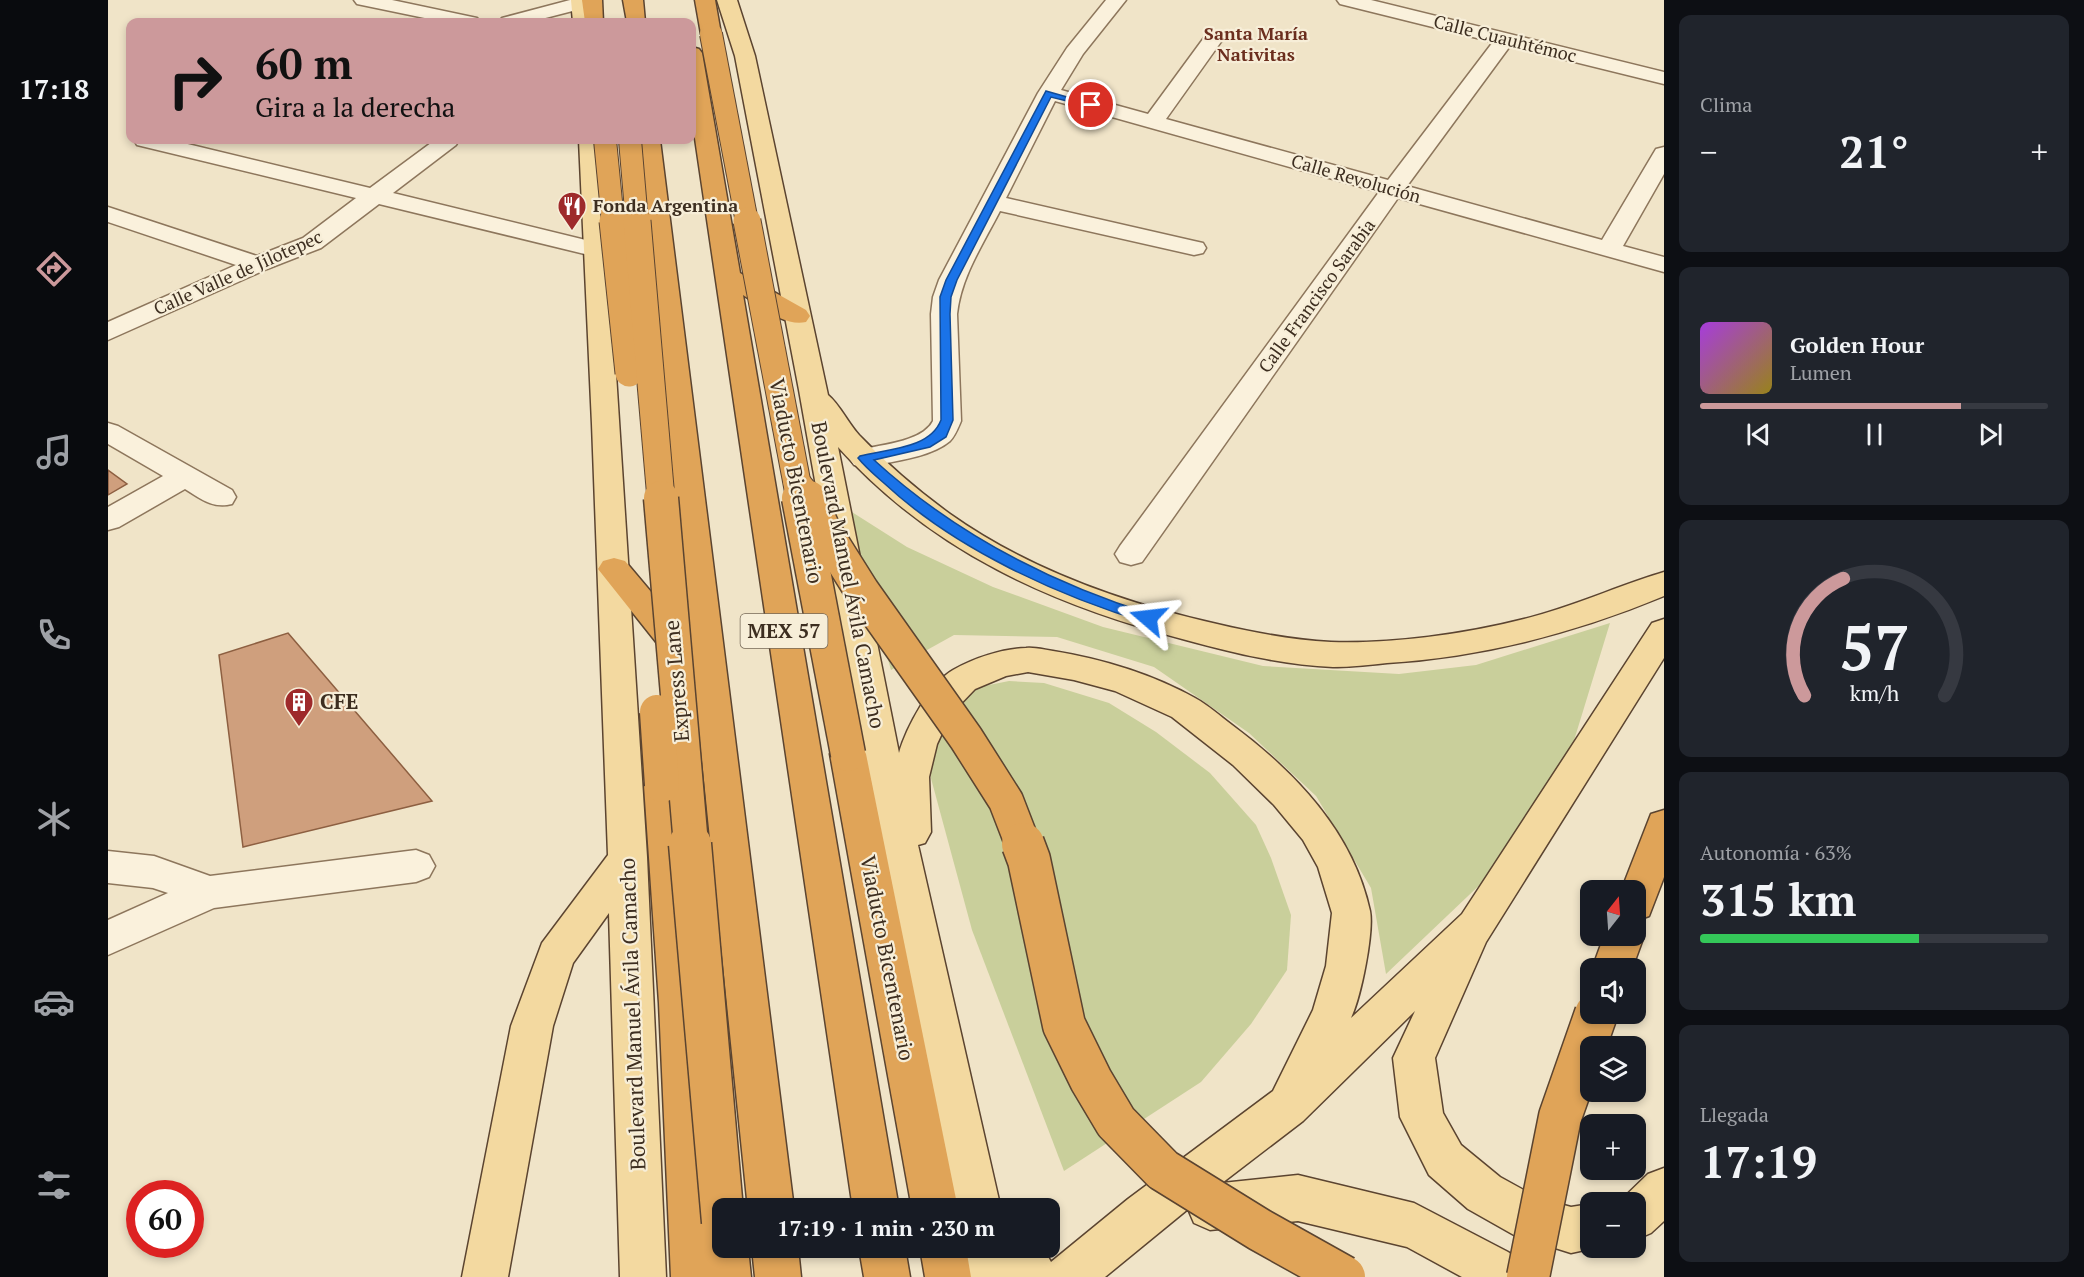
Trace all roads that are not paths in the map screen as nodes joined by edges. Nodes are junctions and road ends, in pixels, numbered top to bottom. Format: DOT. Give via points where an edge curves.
graph roads {
  1 [pos="364,0"];
  2 [pos="618,0"];
  3 [pos="633,0"];
  4 [pos="705,0"];
  5 [pos="727,0"];
  6 [pos="1116,0"];
  7 [pos="1347,0"];
  8 [pos="585,1"];
  9 [pos="451,18"];
  10 [pos="523,18"];
  11 [pos="583,18"];
  12 [pos="592,18"];
  13 [pos="620,18"];
  14 [pos="635,18"];
  15 [pos="1213,39"];
  16 [pos="1505,39"];
  17 [pos="696,78"];
  18 [pos="1664,78"];
  19 [pos="1049,93"];
  20 [pos="1154,122"];
  21 [pos="162,144"];
  22 [pos="443,144"];
  23 [pos="590,144"];
  24 [pos="605,144"];
  25 [pos="630,144"];
  26 [pos="649,144"];
  27 [pos="1663,157"];
  28 [pos="1393,189"];
  29 [pos="374,195"];
  30 [pos="991,202"];
  31 [pos="108,214"];
  32 [pos="1194,248"];
  33 [pos="1609,249"];
  34 [pos="597,250"];
  35 [pos="258,264"];
  36 [pos="1664,266"];
  37 [pos="727,273"];
  38 [pos="798,316"];
  39 [pos="108,332"];
  40 [pos="813,390"];
  41 [pos="108,432"];
  42 [pos="864,458"];
  43 [pos="185,477"];
  44 [pos="797,483"];
  45 [pos="221,496"];
  46 [pos="108,520"];
  47 [pos="1131,554"];
  48 [pos="614,569"];
  49 [pos="1664,583"];
  50 [pos="1664,632"];
  51 [pos="711,687"];
  52 [pos="1664,825"];
  53 [pos="628,857"];
  54 [pos="416,866"];
  55 [pos="108,867"];
  56 [pos="1644,880"];
  57 [pos="210,892"];
  58 [pos="914,918"];
  59 [pos="1476,926"];
  60 [pos="108,938"];
  61 [pos="1593,1024"];
  62 [pos="1288,1107"];
  63 [pos="967,1158"];
  64 [pos="1664,1190"];
  65 [pos="721,1198"];
  66 [pos="770,1198"];
  67 [pos="874,1198"];
  68 [pos="933,1198"];
  69 [pos="976,1198"];
  70 [pos="988,1198"];
  71 [pos="1646,1207"];
  72 [pos="1144,1215"];
  73 [pos="1580,1229"];
  74 [pos="726,1258"];
  75 [pos="884,1258"];
  76 [pos="945,1258"];
  77 [pos="989,1258"];
  78 [pos="1023,1258"];
  79 [pos="485,1277"];
  80 [pos="642,1277"];
  81 [pos="694,1277"];
  82 [pos="728,1277"];
  83 [pos="887,1277"];
  84 [pos="948,1277"];
  85 [pos="993,1277"];
  86 [pos="1034,1277"];
  87 [pos="1068,1277"];
  88 [pos="1344,1277"];
  89 [pos="1502,1277"];
  90 [pos="1528,1277"];
  1 -- 9 [label="street"];
  2 -- 13 [label="highway"];
  3 -- 14 [label="highway"];
  4 -- 44 [label="highway, Viaducto Bicentenario, bridge"];
  5 -- 38 [label="main road, Boulevard Manuel Ávila Camacho" via="745,56"];
  6 -- 19 [label="street" via="1074,52"];
  7 -- 16 [label="street, Calle Cuauhtémoc"];
  8 -- 10 [label="street"];
  8 -- 11 [label="main road"];
  8 -- 12 [label="highway"];
  15 -- 20 [label="street"];
  16 -- 18 [label="street, Calle Cuauhtémoc"];
  16 -- 28 [label="street, Calle Francisco Sarabia"];
  17 -- 37 [label="highway, MEX 57"];
  19 -- 20 [label="street, Calle Revolución"];
  19 -- 30 [label="street"];
  20 -- 28 [label="street, Calle Revolución"];
  21 -- 29 [label="street"];
  22 -- 29 [label="street, Calle Valle de Jilotepec"];
  23 -- 34 [label="main road, Boulevard Manuel Ávila Camacho"];
  24 -- 81 [label="highway, bridge" via="645,504"];
  25 -- 65 [label="highway, Express Lane, bridge"];
  26 -- 51 [label="highway"];
  27 -- 33 [label="street" via="1647,202"];
  28 -- 33 [label="street, Calle Revolución"];
  28 -- 47 [label="street, Calle Francisco Sarabia"];
  29 -- 34 [label="street"];
  29 -- 35 [label="street, Calle Valle de Jilotepec" via="312,243"];
  30 -- 32 [label="street"];
  30 -- 42 [label="street" via="946,297 947,420 941,434 926,444"];
  31 -- 35 [label="street"];
  33 -- 36 [label="street, Calle Revolución"];
  34 -- 48 [label="main road, Boulevard Manuel Ávila Camacho"];
  35 -- 39 [label="street, Calle Valle de Jilotepec"];
  37 -- 38 [label="highway"];
  37 -- 67 [label="highway, MEX 57"];
  38 -- 40 [label="main road, Boulevard Manuel Ávila Camacho"];
  40 -- 42 [label="main road"];
  40 -- 58 [label="main road, Boulevard Manuel Ávila Camacho"];
  41 -- 43 [label="street"];
  42 -- 49 [label="main road" via="937,519 1019,567 1095,602 1249,644 1328,654 1402,651 1486,641 1567,620"];
  43 -- 45 [label="street"];
  43 -- 46 [label="street"];
  44 -- 68 [label="highway, Viaducto Bicentenario, bridge"];
  44 -- 88 [label="highway, bridge" via="807,493 862,591 1006,801 1029,860 1064,1026 1116,1122 1163,1170"];
  48 -- 51 [label="highway"];
  48 -- 53 [label="main road, Boulevard Manuel Ávila Camacho"];
  50 -- 59 [label="main road"];
  51 -- 66 [label="highway"];
  52 -- 56 [label="highway"];
  53 -- 79 [label="main road" via="556,955 532,1026"];
  53 -- 80 [label="main road, Boulevard Manuel Ávila Camacho"];
  54 -- 57 [label="street"];
  55 -- 57 [label="street" via="154,872"];
  57 -- 60 [label="street"];
  58 -- 62 [label="main road" via="911,777 919,744 938,706 963,680 1001,664 1028,660 1125,681 1184,708 1246,755 1316,829 1336,864 1351,913 1346,966 1333,1013"];
  58 -- 63 [label="main road, Boulevard Manuel Ávila Camacho"];
  59 -- 62 [label="main road"];
  59 -- 73 [label="main road" via="1414,1058 1422,1116 1445,1160 1484,1193 1530,1219 1571,1230"];
  61 -- 90 [label="highway, bridge" via="1560,1117"];
  62 -- 72 [label="main road"];
  63 -- 69 [label="main road, Boulevard Manuel Ávila Camacho"];
  63 -- 70 [label="main road"];
  64 -- 71 [label="main road"];
  72 -- 87 [label="main road"];
  72 -- 89 [label="main road" via="1298,1198 1414,1226"];
  74 -- 82 [label="highway"];
  75 -- 83 [label="highway"];
  76 -- 84 [label="highway"];
  77 -- 85 [label="main road"];
  78 -- 86 [label="main road"];
}
